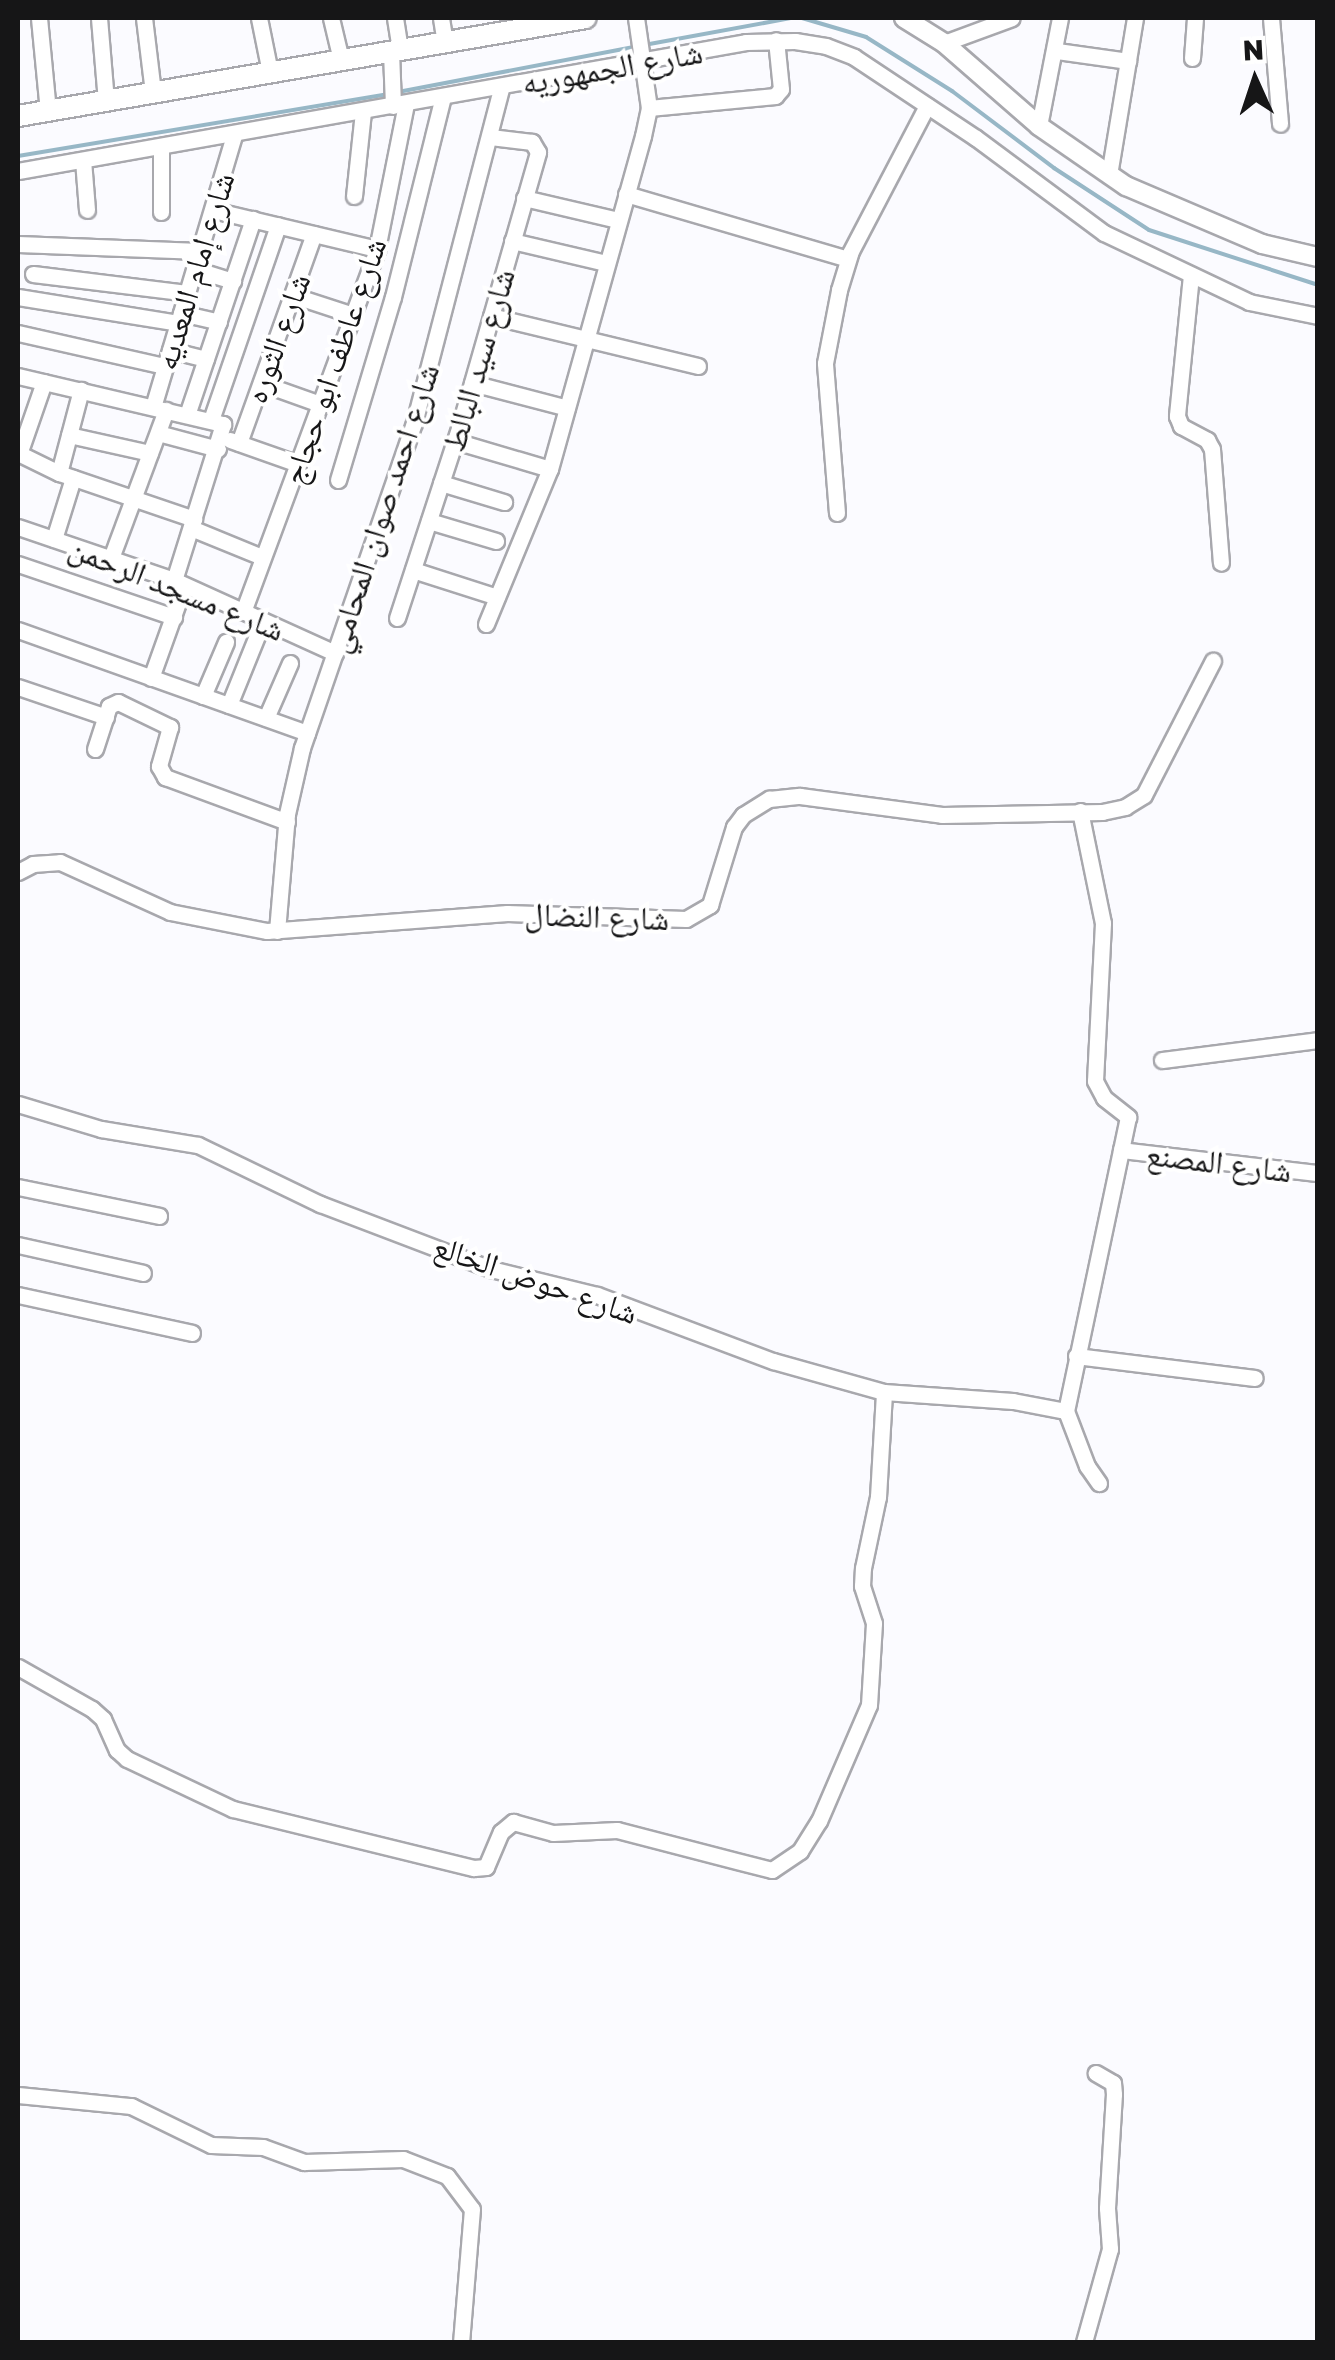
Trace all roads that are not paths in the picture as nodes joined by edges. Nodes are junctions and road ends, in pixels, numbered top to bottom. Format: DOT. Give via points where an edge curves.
graph roads {
  1 [pos="40,18"];
  2 [pos="99,18"];
  3 [pos="144,18"];
  4 [pos="259,18"];
  5 [pos="331,18"];
  6 [pos="394,18"];
  7 [pos="442,18"];
  8 [pos="586,18"];
  9 [pos="636,18"];
  10 [pos="904,18"];
  11 [pos="1012,18"];
  12 [pos="1060,18"];
  13 [pos="1135,18"];
  14 [pos="1195,18"];
  15 [pos="1270,18"];
  16 [pos="559,20"];
  17 [pos="514,24"];
  18 [pos="486,26"];
  19 [pos="776,40"];
  20 [pos="445,42"];
  21 [pos="944,44"];
  22 [pos="1056,51"];
  23 [pos="394,54"];
  24 [pos="643,56"];
  25 [pos="1192,58"];
  26 [pos="340,60"];
  27 [pos="1128,61"];
  28 [pos="270,72"];
  29 [pos="502,86"];
  30 [pos="153,92"];
  31 [pos="442,97"];
  32 [pos="106,100"];
  33 [pos="397,102"];
  34 [pos="927,106"];
  35 [pos="649,108"];
  36 [pos="48,110"];
  37 [pos="364,112"];
  38 [pos="18,116"];
  39 [pos="1280,124"];
  40 [pos="1039,126"];
  41 [pos="234,135"];
  42 [pos="490,137"];
  43 [pos="162,148"];
  44 [pos="82,160"];
  45 [pos="18,170"];
  46 [pos="1109,174"];
  47 [pos="626,194"];
  48 [pos="354,196"];
  49 [pos="524,198"];
  50 [pos="87,210"];
  51 [pos="212,210"];
  52 [pos="160,212"];
  53 [pos="253,219"];
  54 [pos="618,220"];
  55 [pos="278,225"];
  56 [pos="314,234"];
  57 [pos="512,241"];
  58 [pos="18,244"];
  59 [pos="377,249"];
  60 [pos="200,251"];
  61 [pos="1318,257"];
  62 [pos="848,259"];
  63 [pos="606,264"];
  64 [pos="194,269"];
  65 [pos="33,274"];
  66 [pos="1190,275"];
  67 [pos="232,281"];
  68 [pos="187,293"];
  69 [pos="292,295"];
  70 [pos="18,297"];
  71 [pos="353,315"];
  72 [pos="491,316"];
  73 [pos="1318,316"];
  74 [pos="180,318"];
  75 [pos="219,322"];
  76 [pos="18,333"];
  77 [pos="585,339"];
  78 [pos="168,358"];
  79 [pos="206,359"];
  80 [pos="698,366"];
  81 [pos="18,376"];
  82 [pos="44,382"];
  83 [pos="472,382"];
  84 [pos="260,383"];
  85 [pos="80,390"];
  86 [pos="320,404"];
  87 [pos="160,408"];
  88 [pos="566,408"];
  89 [pos="188,415"];
  90 [pos="158,433"];
  91 [pos="219,433"];
  92 [pos="69,434"];
  93 [pos="455,441"];
  94 [pos="239,443"];
  95 [pos="150,453"];
  96 [pos="20,455"];
  97 [pos="298,464"];
  98 [pos="550,469"];
  99 [pos="18,476"];
  100 [pos="66,476"];
  101 [pos="338,480"];
  102 [pos="441,483"];
  103 [pos="133,498"];
  104 [pos="504,502"];
  105 [pos="837,512"];
  106 [pos="429,521"];
  107 [pos="193,524"];
  108 [pos="18,527"];
  109 [pos="54,539"];
  110 [pos="496,541"];
  111 [pos="257,555"];
  112 [pos="111,558"];
  113 [pos="1221,563"];
  114 [pos="18,564"];
  115 [pos="413,570"];
  116 [pos="179,583"];
  117 [pos="497,597"];
  118 [pos="243,612"];
  119 [pos="174,617"];
  120 [pos="397,618"];
  121 [pos="264,621"];
  122 [pos="486,624"];
  123 [pos="18,630"];
  124 [pos="226,642"];
  125 [pos="335,654"];
  126 [pos="1213,661"];
  127 [pos="290,663"];
  128 [pos="151,678"];
  129 [pos="18,688"];
  130 [pos="203,696"];
  131 [pos="229,705"];
  132 [pos="106,716"];
  133 [pos="266,718"];
  134 [pos="307,733"];
  135 [pos="95,749"];
  136 [pos="1080,811"];
  137 [pos="286,822"];
  138 [pos="18,872"];
  139 [pos="278,932"];
  140 [pos="1318,1040"];
  141 [pos="1162,1060"];
  142 [pos="18,1104"];
  143 [pos="1121,1150"];
  144 [pos="1318,1173"];
  145 [pos="18,1187"];
  146 [pos="159,1216"];
  147 [pos="18,1244"];
  148 [pos="143,1273"];
  149 [pos="18,1295"];
  150 [pos="192,1333"];
  151 [pos="1076,1356"];
  152 [pos="1255,1378"];
  153 [pos="884,1392"];
  154 [pos="1066,1411"];
  155 [pos="1100,1483"];
  156 [pos="18,1667"];
  157 [pos="1096,2073"];
  158 [pos="18,2095"];
  159 [pos="461,2342"];
  160 [pos="1084,2342"];
  1 -- 36 [label="street"];
  2 -- 32 [label="street"];
  3 -- 30 [label="street"];
  4 -- 28 [label="street"];
  5 -- 26 [label="street"];
  6 -- 23 [label="street, شارع عاطف ابو حجاج"];
  7 -- 20 [label="street"];
  8 -- 16 [label="main road, شارع الجمهوريه"];
  9 -- 24 [label="street"];
  10 -- 21 [label="street"];
  11 -- 21 [label="street"];
  12 -- 22 [label="street"];
  13 -- 27 [label="street"];
  14 -- 25 [label="street"];
  15 -- 39 [label="street"];
  16 -- 17 [label="main road, شارع الجمهوريه"];
  17 -- 18 [label="main road, شارع الجمهوريه"];
  18 -- 20 [label="main road, شارع الجمهوريه"];
  19 -- 24 [label="street, شارع الجمهوريه"];
  19 -- 34 [label="street, شارع الجمهوريه" via="854,57"];
  19 -- 35 [label="street" via="781,90 775,96"];
  20 -- 23 [label="main road, شارع الجمهوريه"];
  21 -- 40 [label="street"];
  22 -- 27 [label="street"];
  22 -- 40 [label="street"];
  23 -- 26 [label="main road, شارع الجمهوريه"];
  23 -- 33 [label="street, شارع عاطف ابو حجاج"];
  24 -- 29 [label="street, شارع الجمهوريه"];
  24 -- 35 [label="street"];
  26 -- 28 [label="main road, شارع الجمهوريه"];
  27 -- 46 [label="street"];
  28 -- 30 [label="main road, شارع الجمهوريه"];
  29 -- 31 [label="street, شارع الجمهوريه"];
  29 -- 42 [label="street, شارع احمد صوان المحامي"];
  30 -- 32 [label="main road, شارع الجمهوريه"];
  31 -- 33 [label="street, شارع الجمهوريه"];
  31 -- 101 [label="street" via="393,297"];
  32 -- 36 [label="main road, شارع الجمهوريه"];
  33 -- 37 [label="street, شارع الجمهوريه"];
  33 -- 59 [label="street, شارع عاطف ابو حجاج"];
  34 -- 62 [label="street"];
  34 -- 66 [label="street, شارع الجمهوريه" via="1104,233"];
  35 -- 47 [label="street"];
  36 -- 38 [label="main road, شارع الجمهوريه"];
  37 -- 41 [label="street, شارع الجمهوريه"];
  37 -- 48 [label="street"];
  40 -- 46 [label="street"];
  41 -- 43 [label="street, شارع الجمهوريه"];
  41 -- 51 [label="street, شارع إمام المعديه"];
  42 -- 49 [label="street, شارع سيد البالط" via="537,148"];
  42 -- 125 [label="street, شارع احمد صوان المحامي" via="414,423"];
  43 -- 44 [label="street, شارع الجمهوريه"];
  43 -- 52 [label="street"];
  44 -- 45 [label="street, شارع الجمهوريه"];
  44 -- 50 [label="street"];
  46 -- 61 [label="street" via="1262,244"];
  47 -- 54 [label="street"];
  47 -- 62 [label="street"];
  49 -- 54 [label="street"];
  49 -- 57 [label="street, شارع سيد البالط"];
  51 -- 53 [label="street"];
  51 -- 60 [label="street, شارع إمام المعديه"];
  53 -- 55 [label="street"];
  53 -- 67 [label="street"];
  54 -- 63 [label="street"];
  55 -- 56 [label="street"];
  55 -- 91 [label="street"];
  56 -- 59 [label="street"];
  56 -- 69 [label="street, شارع الثوره"];
  57 -- 63 [label="street"];
  57 -- 72 [label="street, شارع سيد البالط"];
  58 -- 60 [label="street"];
  59 -- 71 [label="street, شارع عاطف ابو حجاج"];
  60 -- 64 [label="street, شارع إمام المعديه"];
  62 -- 105 [label="street" via="824,363"];
  63 -- 77 [label="street"];
  64 -- 67 [label="street"];
  64 -- 68 [label="street, شارع إمام المعديه"];
  65 -- 68 [label="street"];
  66 -- 73 [label="street, شارع الجمهوريه" via="1249,302"];
  66 -- 113 [label="street" via="1176,416 1212,449"];
  67 -- 75 [label="street"];
  68 -- 74 [label="street, شارع إمام المعديه"];
  69 -- 71 [label="street"];
  69 -- 84 [label="street, شارع الثوره"];
  70 -- 74 [label="street"];
  71 -- 86 [label="street, شارع عاطف ابو حجاج"];
  72 -- 77 [label="street"];
  72 -- 83 [label="street, شارع سيد البالط"];
  74 -- 75 [label="street"];
  74 -- 78 [label="street, شارع إمام المعديه"];
  75 -- 79 [label="street"];
  76 -- 78 [label="street"];
  77 -- 80 [label="street"];
  77 -- 88 [label="street"];
  78 -- 79 [label="street"];
  78 -- 87 [label="street, شارع إمام المعديه"];
  79 -- 89 [label="street"];
  81 -- 82 [label="street"];
  82 -- 85 [label="street"];
  82 -- 96 [label="street"];
  83 -- 88 [label="street"];
  83 -- 93 [label="street, شارع سيد البالط"];
  84 -- 86 [label="street"];
  84 -- 94 [label="street, شارع الثوره"];
  85 -- 87 [label="street"];
  85 -- 92 [label="street"];
  86 -- 97 [label="street, شارع عاطف ابو حجاج"];
  87 -- 89 [label="street"];
  87 -- 90 [label="street, شارع إمام المعديه"];
  88 -- 98 [label="street"];
  89 -- 91 [label="street"];
  90 -- 91 [label="street"];
  90 -- 95 [label="street, شارع إمام المعديه"];
  91 -- 94 [label="street"];
  91 -- 107 [label="street"];
  92 -- 95 [label="street"];
  92 -- 100 [label="street"];
  93 -- 98 [label="street"];
  93 -- 102 [label="street, شارع سيد البالط"];
  94 -- 97 [label="street"];
  95 -- 103 [label="street, شارع إمام المعديه"];
  96 -- 99 [label="street"];
  96 -- 100 [label="street"];
  97 -- 118 [label="street, شارع عاطف ابو حجاج"];
  98 -- 117 [label="street"];
  100 -- 103 [label="street"];
  100 -- 109 [label="street"];
  102 -- 104 [label="street"];
  102 -- 106 [label="street, شارع سيد البالط"];
  103 -- 107 [label="street"];
  103 -- 112 [label="street, شارع إمام المعديه"];
  106 -- 110 [label="street"];
  106 -- 115 [label="street, شارع سيد البالط"];
  107 -- 111 [label="street"];
  107 -- 116 [label="street"];
  108 -- 109 [label="street, شارع مسجد الرحمن"];
  109 -- 112 [label="street, شارع مسجد الرحمن"];
  112 -- 116 [label="street, شارع مسجد الرحمن"];
  114 -- 119 [label="street"];
  115 -- 117 [label="street"];
  115 -- 120 [label="street, شارع سيد البالط"];
  116 -- 118 [label="street, شارع مسجد الرحمن"];
  116 -- 119 [label="street"];
  117 -- 122 [label="street"];
  118 -- 121 [label="street, شارع مسجد الرحمن"];
  119 -- 128 [label="street"];
  121 -- 125 [label="street, شارع مسجد الرحمن"];
  121 -- 131 [label="street"];
  123 -- 128 [label="street"];
  124 -- 130 [label="street"];
  125 -- 134 [label="street, شارع احمد صوان المحامي"];
  126 -- 136 [label="street, شارع النضال" via="1144,795 1125,807"];
  127 -- 133 [label="street"];
  128 -- 130 [label="street"];
  129 -- 132 [label="street"];
  130 -- 131 [label="street"];
  131 -- 133 [label="street"];
  132 -- 135 [label="street"];
  132 -- 137 [label="street" via="118,702 168,725 162,775"];
  133 -- 134 [label="street"];
  134 -- 137 [label="street, شارع احمد صوان المحامي"];
  136 -- 139 [label="street, شارع النضال" via="914,815 784,796 743,816 710,904 695,917 507,913"];
  136 -- 143 [label="street" via="1103,923 1094,1081 1128,1118"];
  137 -- 139 [label="street, شارع احمد صوان المحامي"];
  138 -- 139 [label="street, شارع النضال" via="60,862 170,912"];
  140 -- 141 [label="street"];
  142 -- 153 [label="street, شارع حوض الخالع" via="101,1130 198,1144 336,1210 491,1268 597,1296 704,1338"];
  143 -- 144 [label="street, شارع المصنع"];
  143 -- 151 [label="street"];
  145 -- 146 [label="street"];
  147 -- 148 [label="street"];
  149 -- 150 [label="street"];
  151 -- 152 [label="street"];
  151 -- 154 [label="street"];
  153 -- 154 [label="street, شارع حوض الخالع"];
  153 -- 156 [label="street" via="878,1497 862,1586 874,1623 870,1705 819,1821 800,1851 772,1870 617,1830 554,1833 513,1822 501,1832 486,1867 474,1868 252,1814 127,1759 103,1718"];
  154 -- 155 [label="street"];
  157 -- 160 [label="street" via="1113,2083 1114,2094 1110,2249"];
  158 -- 159 [label="street" via="132,2106 211,2146 263,2147 310,2163 403,2160 447,2176 472,2209"];
}
